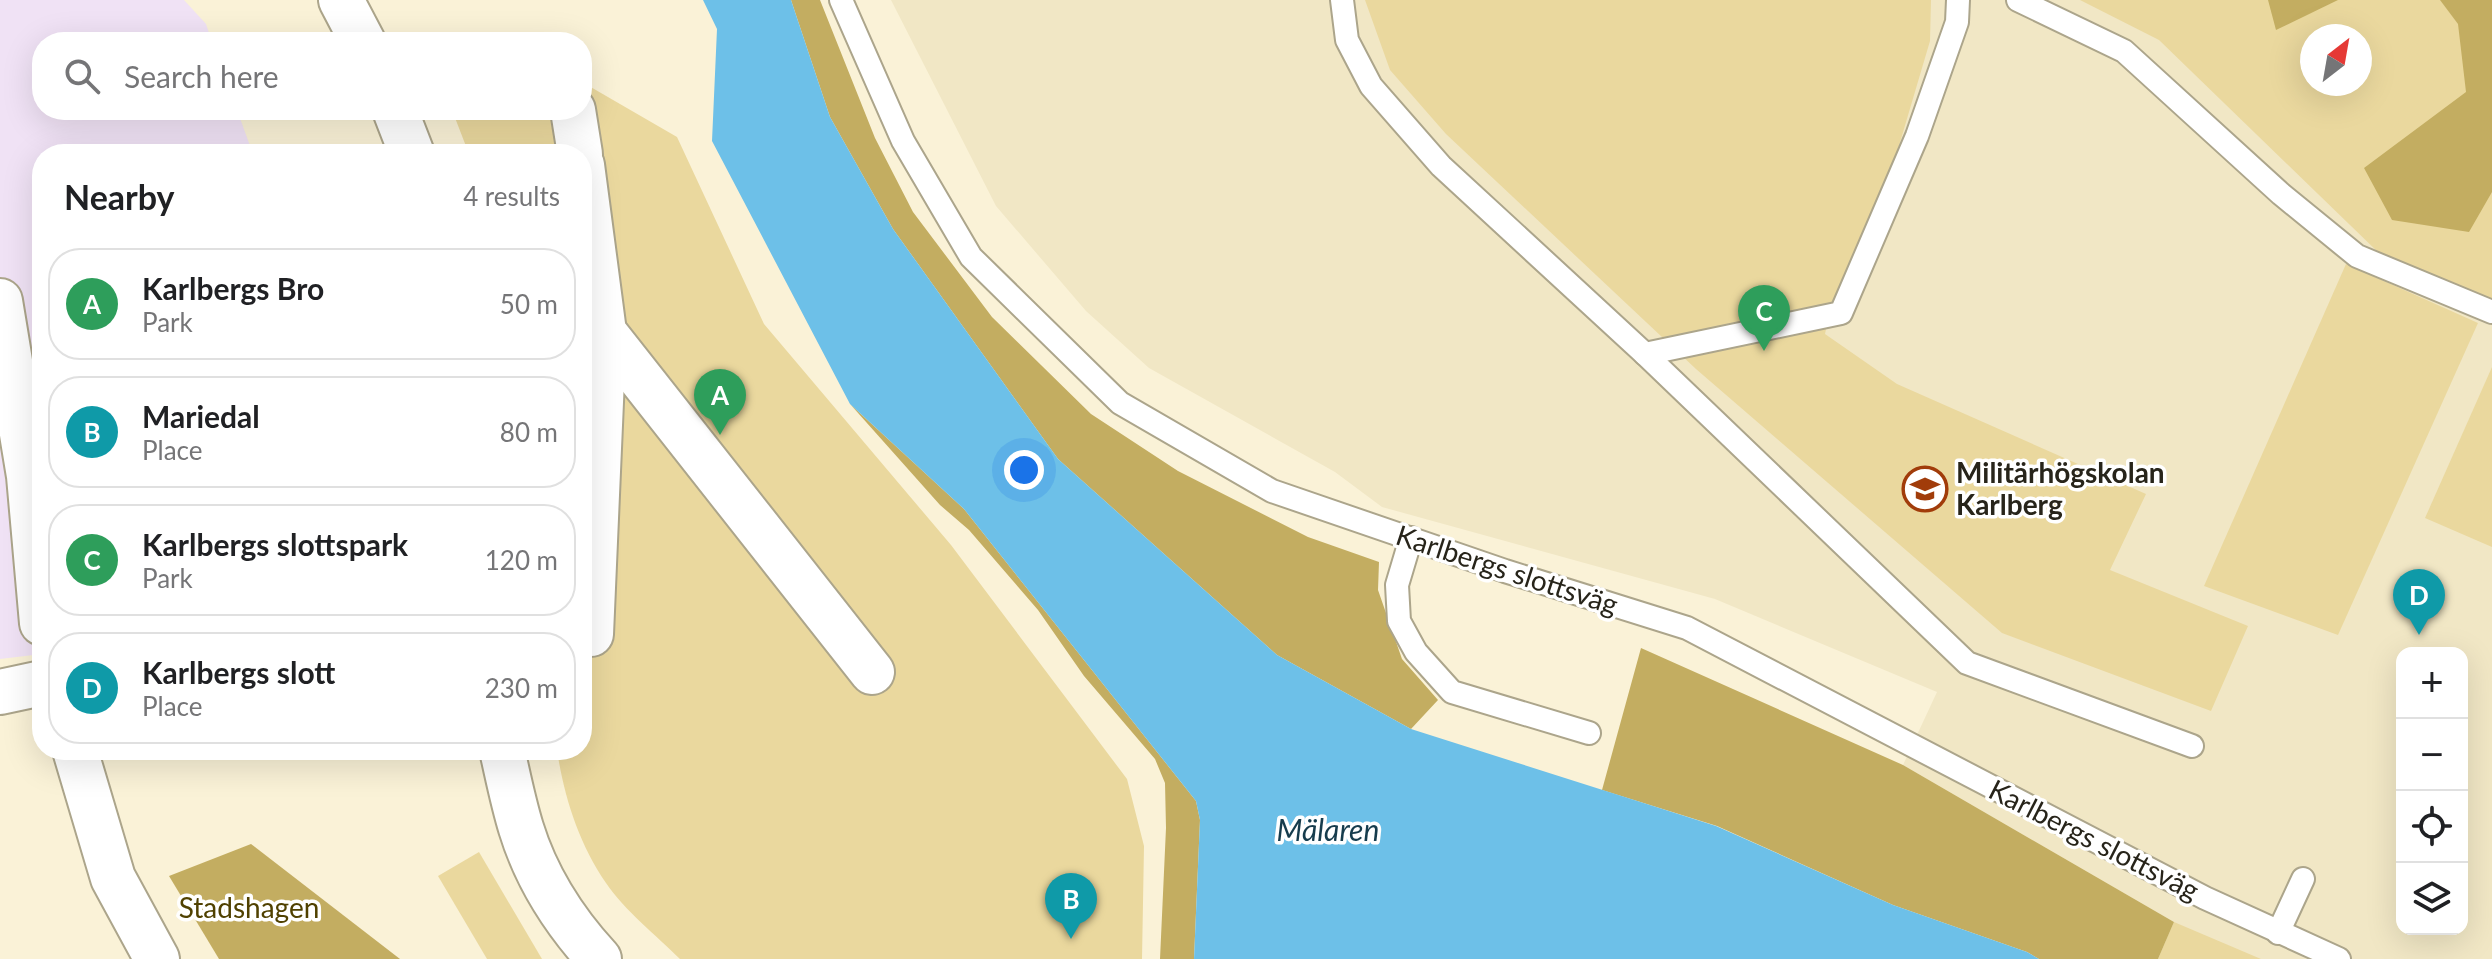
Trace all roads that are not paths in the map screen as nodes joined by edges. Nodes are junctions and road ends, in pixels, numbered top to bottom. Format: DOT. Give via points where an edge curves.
graph roads {
  1 [pos="341,0"];
  2 [pos="841,0"];
  3 [pos="1342,0"];
  4 [pos="1958,0"];
  5 [pos="2018,0"];
  6 [pos="358,32"];
  7 [pos="401,120"];
  8 [pos="575,120"];
  9 [pos="409,144"];
  10 [pos="578,144"];
  11 [pos="592,241"];
  12 [pos="2492,312"];
  13 [pos="3,328"];
  14 [pos="604,332"];
  15 [pos="1645,354"];
  16 [pos="32,457"];
  17 [pos="1411,538"];
  18 [pos="592,611"];
  19 [pos="872,672"];
  20 [pos="32,685"];
  21 [pos="0,692"];
  22 [pos="1589,733"];
  23 [pos="2192,746"];
  24 [pos="78,760"];
  25 [pos="504,760"];
  26 [pos="2303,879"];
  27 [pos="2278,933"];
  28 [pos="157,959"];
  29 [pos="599,959"];
  30 [pos="2339,959"];
  1 -- 6 [label="street"];
  2 -- 17 [label="lane, Karlbergs slottsväg" via="903,141 971,257 1120,403 1272,491"];
  3 -- 15 [label="lane" via="1347,40 1371,86 1441,166"];
  4 -- 15 [label="lane" via="1957,22 1917,136 1841,313"];
  5 -- 12 [label="lane" via="2124,51 2357,256"];
  7 -- 9 [label="street"];
  8 -- 10 [label="street"];
  11 -- 14 [label="street"];
  13 -- 16 [label="street"];
  14 -- 18 [label="street"];
  14 -- 19 [label="street"];
  15 -- 23 [label="lane" via="1967,663"];
  17 -- 22 [label="lane" via="1397,585 1399,621 1416,652 1452,692"];
  17 -- 27 [label="lane, Karlbergs slottsväg" via="1687,628"];
  20 -- 21 [label="street"];
  24 -- 28 [label="street" via="113,878"];
  25 -- 29 [label="street" via="521,830 537,866 559,908"];
  26 -- 27 [label="lane"];
  27 -- 30 [label="lane, Karlbergs slottsväg"];
}
